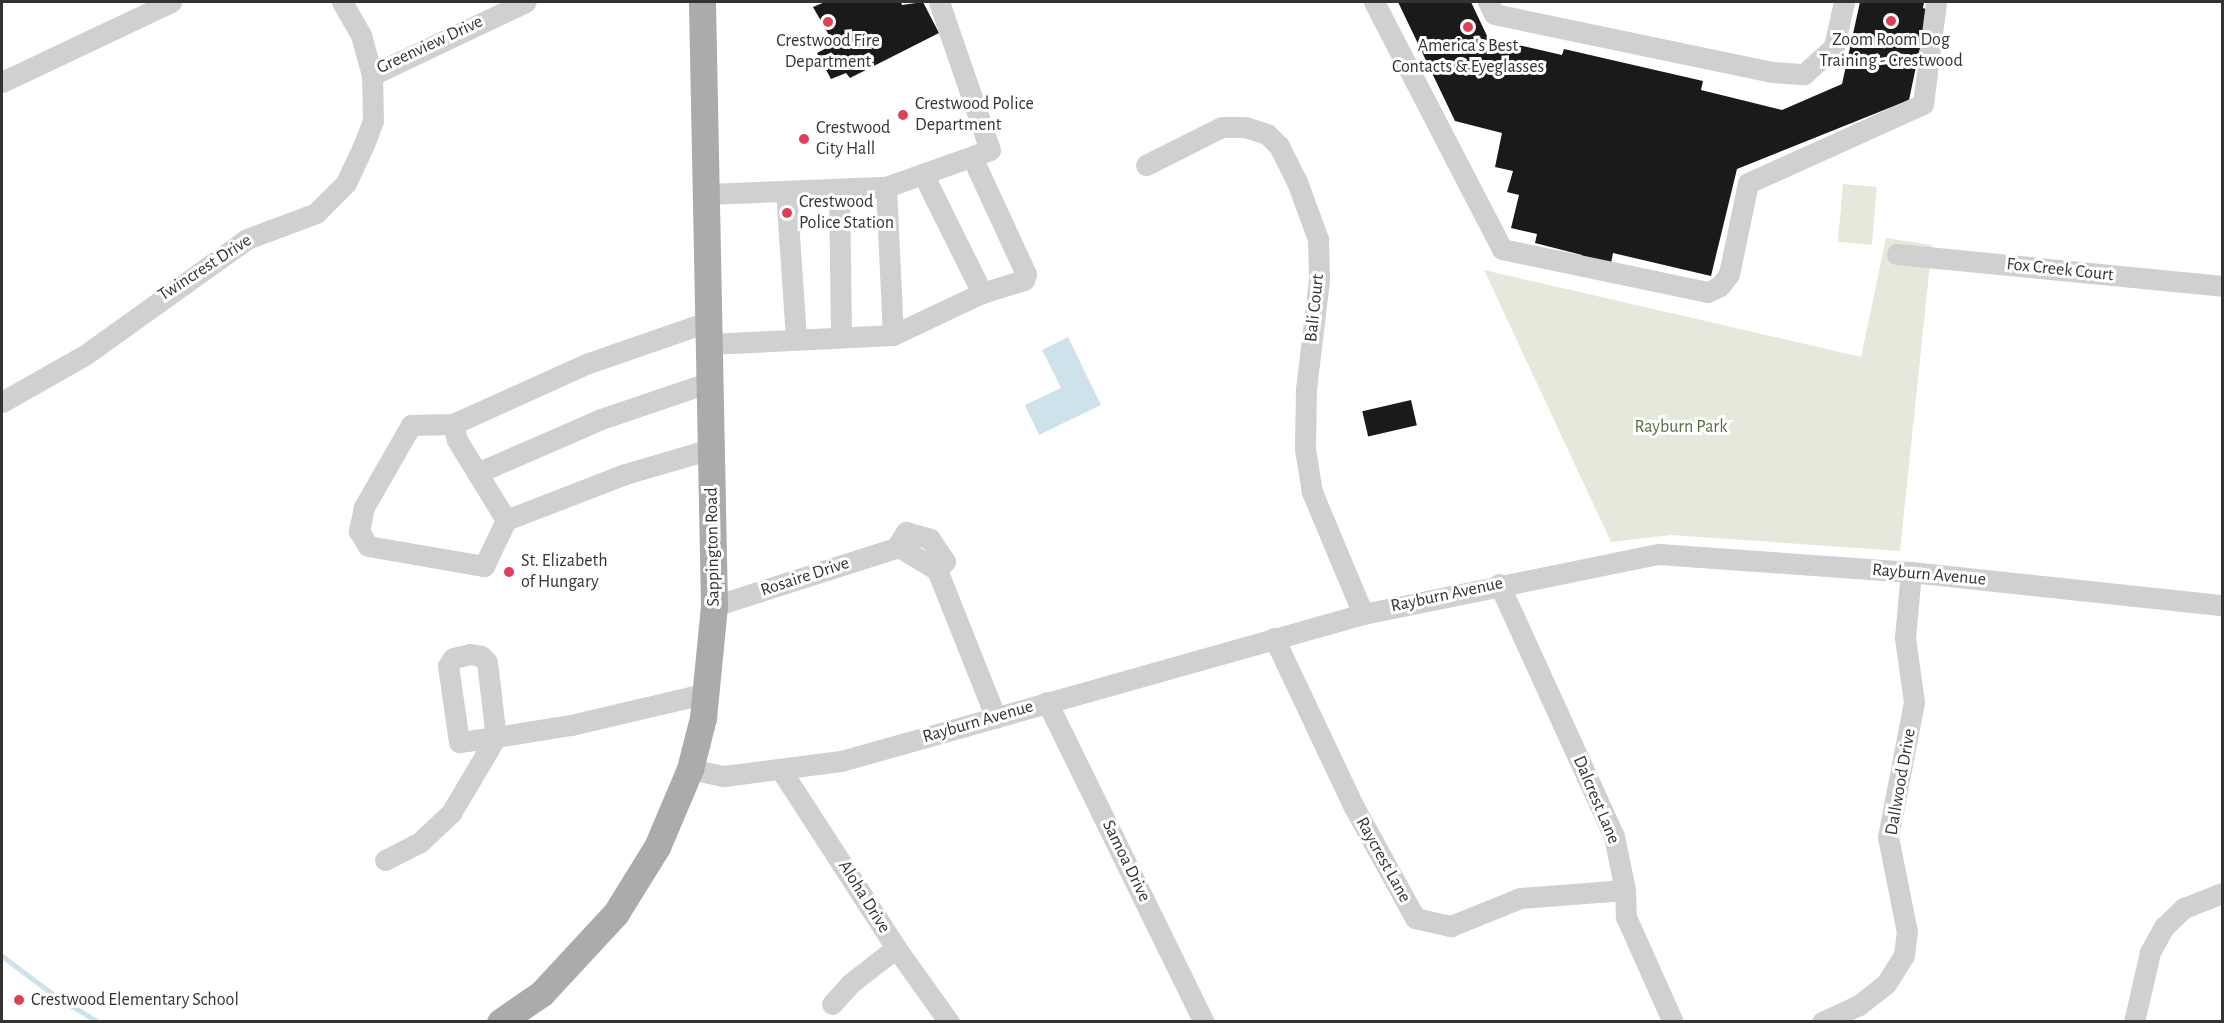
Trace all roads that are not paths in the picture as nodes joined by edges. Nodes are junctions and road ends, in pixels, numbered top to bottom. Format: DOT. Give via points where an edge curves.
graph roads {
  1 [pos="171,2"];
  2 [pos="342,2"];
  3 [pos="526,2"];
  4 [pos="702,2"];
  5 [pos="939,2"];
  6 [pos="1374,2"];
  7 [pos="1488,2"];
  8 [pos="1844,2"];
  9 [pos="1936,2"];
  10 [pos="372,75"];
  11 [pos="2,82"];
  12 [pos="981,153"];
  13 [pos="1146,165"];
  14 [pos="923,174"];
  15 [pos="886,187"];
  16 [pos="839,189"];
  17 [pos="786,191"];
  18 [pos="708,194"];
  19 [pos="1897,254"];
  20 [pos="2223,286"];
  21 [pos="982,293"];
  22 [pos="710,332"];
  23 [pos="893,334"];
  24 [pos="841,337"];
  25 [pos="796,339"];
  26 [pos="710,382"];
  27 [pos="2,402"];
  28 [pos="453,424"];
  29 [pos="711,449"];
  30 [pos="477,473"];
  31 [pos="506,520"];
  32 [pos="1911,572"];
  33 [pos="1499,584"];
  34 [pos="2223,605"];
  35 [pos="714,606"];
  36 [pos="1363,614"];
  37 [pos="1274,638"];
  38 [pos="707,693"];
  39 [pos="1047,702"];
  40 [pos="996,718"];
  41 [pos="690,769"];
  42 [pos="781,770"];
  43 [pos="385,860"];
  44 [pos="1625,890"];
  45 [pos="2223,893"];
  46 [pos="896,948"];
  47 [pos="832,1004"];
  48 [pos="500,1022"];
  49 [pos="949,1022"];
  50 [pos="1204,1022"];
  51 [pos="1673,1022"];
  52 [pos="1822,1022"];
  53 [pos="2134,1022"];
  1 -- 11 [label="street"];
  2 -- 10 [label="street, Greenview Drive" via="361,35"];
  3 -- 10 [label="street, Greenview Drive"];
  4 -- 18 [label="main road, Sappington Road"];
  5 -- 12 [label="street"];
  6 -- 9 [label="street" via="1502,249 1708,292 1720,286 1729,274 1748,183 1923,104"];
  7 -- 8 [label="street" via="1494,14 1772,72 1804,74 1834,47"];
  10 -- 27 [label="street, Twincrest Drive" via="373,121 363,147 346,183 316,213 247,239 85,355"];
  12 -- 14 [label="street"];
  12 -- 21 [label="street" via="1026,274 1024,280"];
  13 -- 36 [label="street, Bali Court" via="1222,127 1245,127 1267,134 1279,146 1298,182 1318,239 1319,280 1306,389 1307,460 1312,492"];
  14 -- 15 [label="street"];
  14 -- 21 [label="street"];
  15 -- 16 [label="street"];
  15 -- 23 [label="street"];
  16 -- 17 [label="street"];
  16 -- 24 [label="street"];
  17 -- 18 [label="street"];
  17 -- 25 [label="street"];
  18 -- 22 [label="main road, Sappington Road"];
  19 -- 20 [label="street, Fox Creek Court"];
  21 -- 23 [label="street"];
  22 -- 25 [label="street"];
  22 -- 26 [label="main road, Sappington Road"];
  22 -- 28 [label="street" via="586,364"];
  23 -- 24 [label="street"];
  24 -- 25 [label="street"];
  26 -- 29 [label="main road, Sappington Road"];
  26 -- 30 [label="street" via="601,419"];
  28 -- 30 [label="street" via="457,440"];
  28 -- 31 [label="street" via="411,425 364,507 359,531 368,546 484,566"];
  29 -- 31 [label="street" via="625,474"];
  29 -- 35 [label="main road, Sappington Road"];
  30 -- 31 [label="street"];
  32 -- 33 [label="street, Rayburn Avenue" via="1659,554"];
  32 -- 34 [label="street, Rayburn Avenue"];
  32 -- 52 [label="street, Dallwood Drive" via="1905,638 1914,702 1888,837 1907,932 1904,955 1886,984 1859,1005"];
  33 -- 36 [label="street, Rayburn Avenue"];
  33 -- 44 [label="street, Dalcrest Lane" via="1614,836"];
  35 -- 38 [label="main road, Sappington Road"];
  35 -- 40 [label="street, Rosaire Drive" via="896,548 918,555 937,570"];
  36 -- 37 [label="street, Rayburn Avenue"];
  37 -- 39 [label="street, Rayburn Avenue"];
  37 -- 44 [label="street, Raycrest Lane" via="1354,807 1415,918 1451,926 1520,898"];
  38 -- 41 [label="main road, Sappington Road"];
  38 -- 43 [label="street" via="562,727 496,737 451,813 419,843"];
  39 -- 40 [label="street, Rayburn Avenue"];
  39 -- 50 [label="street, Samoa Drive"];
  40 -- 42 [label="street, Rayburn Avenue" via="841,761"];
  41 -- 42 [label="street, Rayburn Avenue" via="724,776"];
  41 -- 48 [label="main road, Sappington Road" via="657,847 616,913 542,993"];
  42 -- 46 [label="street, Aloha Drive"];
  44 -- 51 [label="street, Dalcrest Lane" via="1626,917"];
  45 -- 53 [label="street" via="2184,908 2164,927 2146,966"];
  46 -- 47 [label="street" via="851,983"];
  46 -- 49 [label="street, Aloha Drive"];
}
